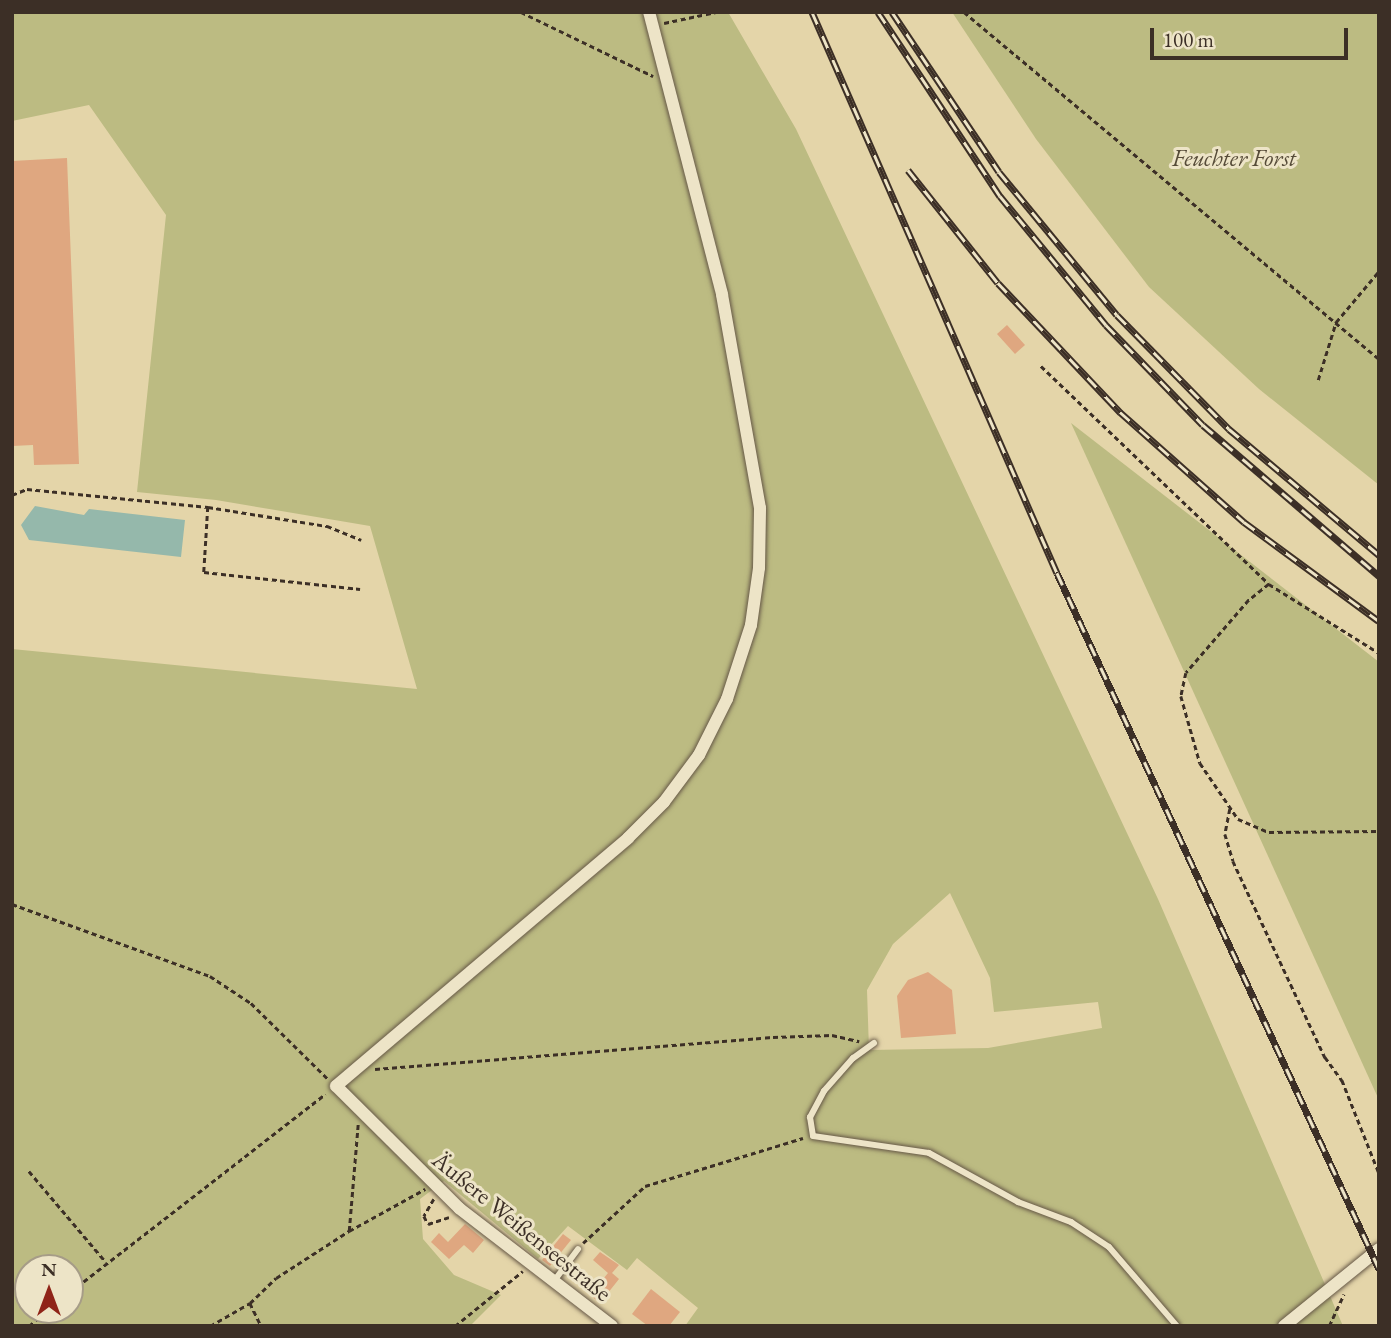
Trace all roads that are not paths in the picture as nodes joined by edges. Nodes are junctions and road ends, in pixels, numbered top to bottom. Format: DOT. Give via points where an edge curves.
graph roads {
  1 [pos="649,12"];
  2 [pos="874,1043"];
  3 [pos="578,1248"];
  4 [pos="1379,1249"];
  5 [pos="553,1282"];
  6 [pos="612,1326"];
  7 [pos="1177,1326"];
  8 [pos="1284,1326"];
  1 -- 5 [label="street, Äußere Weißenseestraße" via="722,294 760,508 759,568 751,625 731,687 699,755 664,802 336,1086 459,1208"];
  2 -- 7 [label="lane" via="824,1091 810,1117 813,1136 929,1153 1018,1202 1071,1223 1109,1247"];
  3 -- 5 [label="lane"];
  4 -- 8 [label="street"];
  5 -- 6 [label="street, Äußere Weißenseestraße"];
}
